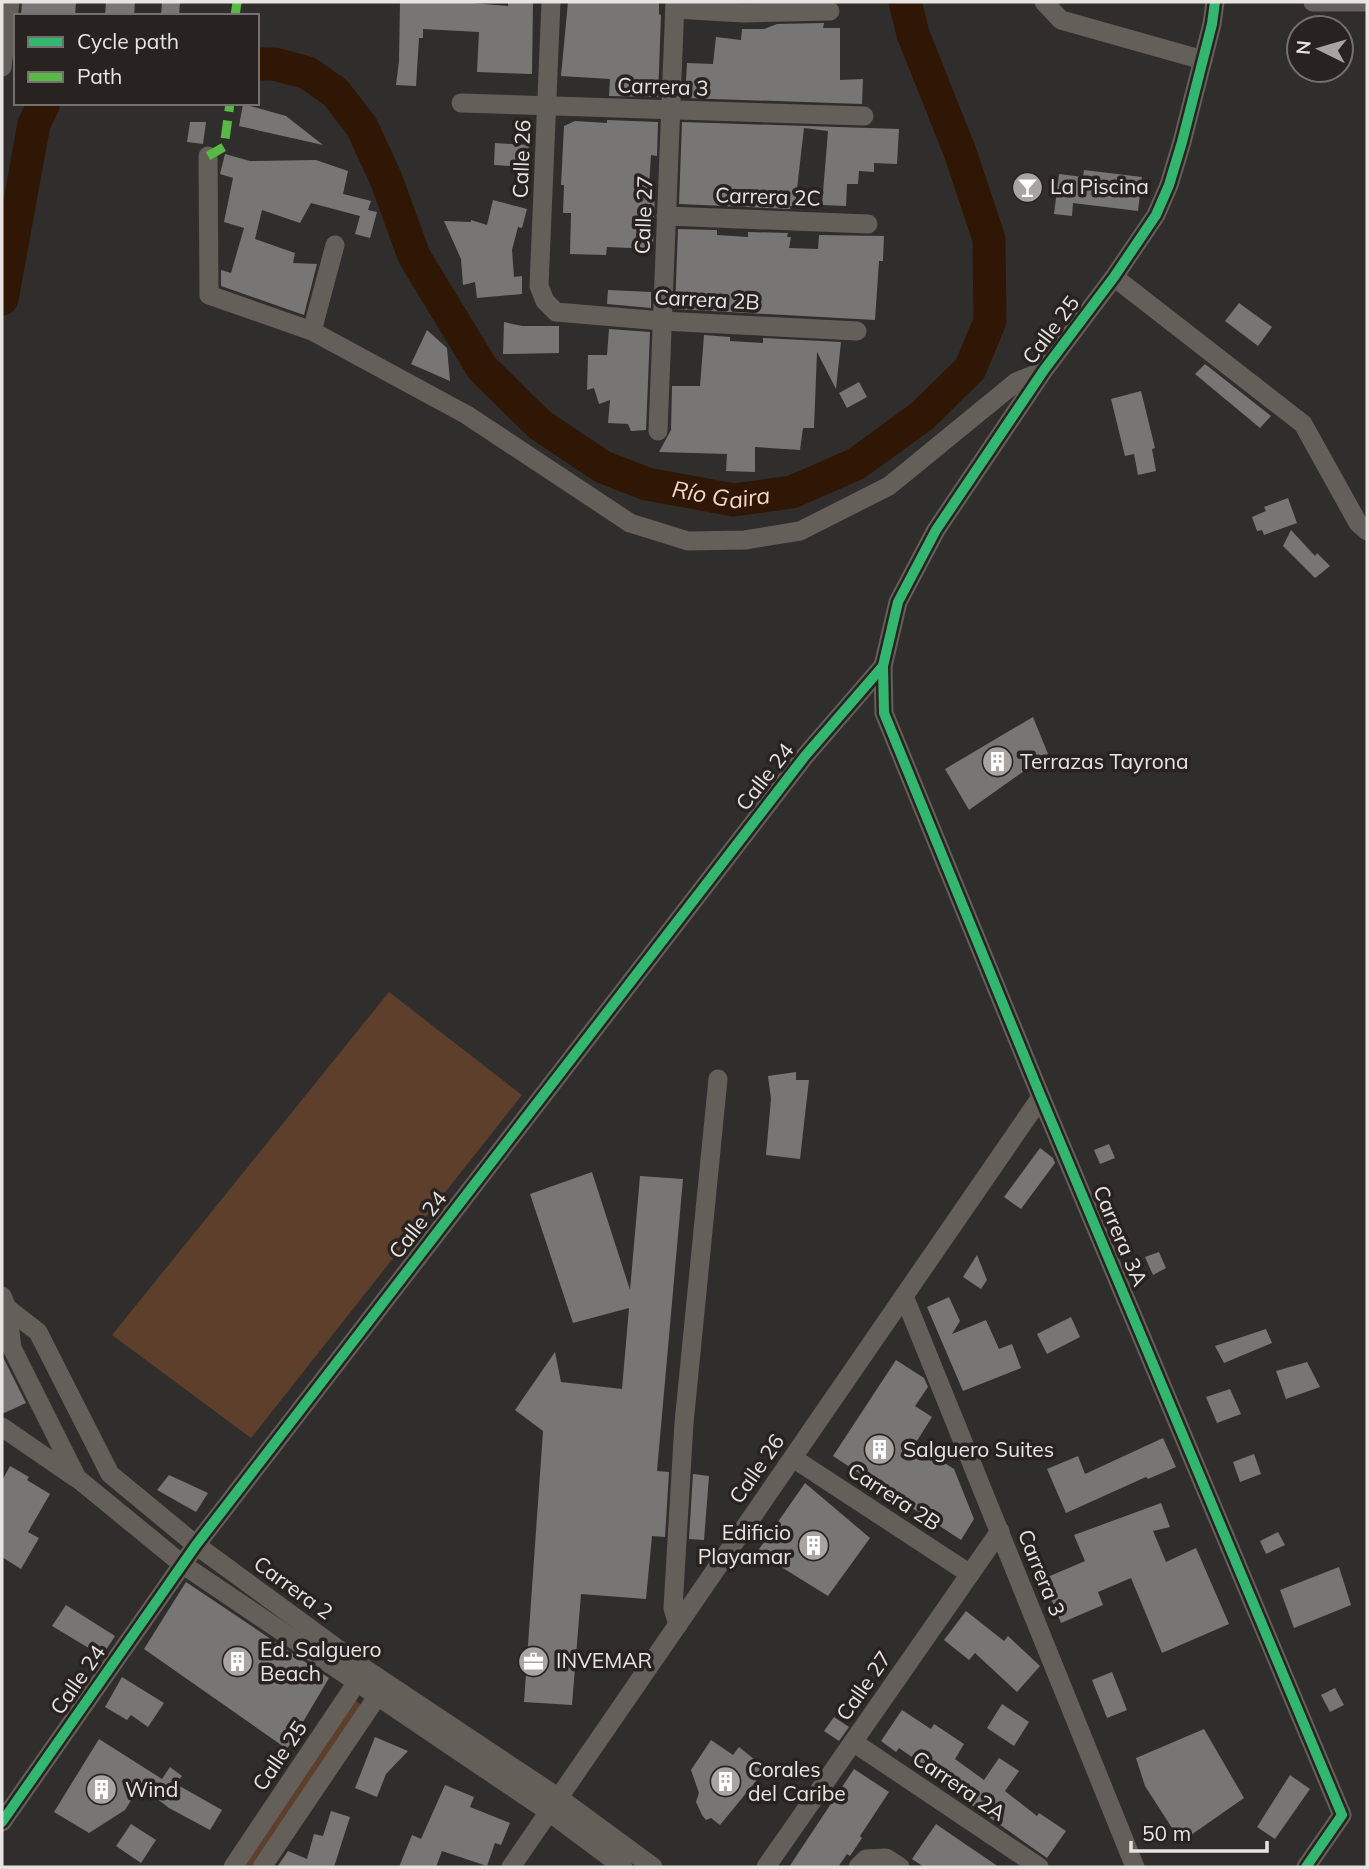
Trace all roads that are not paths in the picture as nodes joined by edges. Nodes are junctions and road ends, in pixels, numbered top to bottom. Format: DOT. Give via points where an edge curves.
graph roads {
  1 [pos="10,2"];
  2 [pos="551,2"];
  3 [pos="1044,2"];
  4 [pos="1215,2"];
  5 [pos="1313,2"];
  6 [pos="1364,2"];
  7 [pos="675,5"];
  8 [pos="830,11"];
  9 [pos="1203,60"];
  10 [pos="2,67"];
  11 [pos="460,103"];
  12 [pos="547,106"];
  13 [pos="671,110"];
  14 [pos="864,116"];
  15 [pos="208,156"];
  16 [pos="666,216"];
  17 [pos="868,224"];
  18 [pos="335,245"];
  19 [pos="1114,277"];
  20 [pos="555,312"];
  21 [pos="662,321"];
  22 [pos="312,331"];
  23 [pos="857,331"];
  24 [pos="1044,370"];
  25 [pos="658,431"];
  26 [pos="1367,531"];
  27 [pos="883,666"];
  28 [pos="718,1079"];
  29 [pos="1041,1097"];
  30 [pos="904,1296"];
  31 [pos="4,1307"];
  32 [pos="5,1436"];
  33 [pos="793,1458"];
  34 [pos="110,1474"];
  35 [pos="77,1478"];
  36 [pos="1000,1531"];
  37 [pos="196,1545"];
  38 [pos="182,1564"];
  39 [pos="970,1574"];
  40 [pos="678,1625"];
  41 [pos="361,1676"];
  42 [pos="382,1690"];
  43 [pos="853,1742"];
  44 [pos="554,1805"];
  45 [pos="2,1822"];
  46 [pos="233,1867"];
  47 [pos="262,1867"];
  48 [pos="511,1867"];
  49 [pos="623,1867"];
  50 [pos="653,1867"];
  51 [pos="766,1867"];
  52 [pos="859,1867"];
  53 [pos="900,1867"];
  54 [pos="1038,1867"];
  55 [pos="1135,1867"];
  56 [pos="1306,1867"];
  1 -- 10 [label="street"];
  2 -- 12 [label="street, Calle 26"];
  3 -- 9 [label="street" via="1061,20"];
  4 -- 9 [label="street, Calle 25"];
  5 -- 6 [label="street"];
  7 -- 8 [label="street" via="743,13"];
  7 -- 13 [label="street, Calle 27"];
  9 -- 19 [label="street, Calle 25" via="1169,185 1156,215"];
  11 -- 12 [label="street, Carrera 3"];
  12 -- 13 [label="street, Carrera 3"];
  12 -- 20 [label="street, Calle 26" via="539,286"];
  13 -- 14 [label="street, Carrera 3"];
  13 -- 16 [label="street, Calle 27"];
  15 -- 22 [label="street" via="209,295"];
  16 -- 17 [label="street, Carrera 2C"];
  16 -- 21 [label="street, Calle 27"];
  18 -- 22 [label="street"];
  19 -- 24 [label="street, Calle 25"];
  19 -- 26 [label="street" via="1303,424 1357,523"];
  20 -- 21 [label="street, Carrera 2B"];
  21 -- 23 [label="street, Carrera 2B"];
  21 -- 25 [label="street, Calle 27"];
  22 -- 24 [label="street" via="467,415 630,523 688,541 745,540 800,531 889,486 1016,383"];
  24 -- 27 [label="street, Calle 25" via="936,530 898,602"];
  27 -- 29 [label="street, Carrera 3A" via="884,713"];
  27 -- 37 [label="street, Calle 24" via="796,767"];
  28 -- 40 [label="street" via="684,1423 673,1608"];
  29 -- 30 [label="street, Calle 26"];
  29 -- 56 [label="street, Carrera 3A" via="1342,1815"];
  30 -- 33 [label="street, Calle 26"];
  30 -- 36 [label="street, Carrera 3"];
  31 -- 34 [label="street, Carrera 2" via="38,1332"];
  31 -- 35 [label="street, Carrera 2" via="12,1348"];
  32 -- 35 [label="street"];
  33 -- 39 [label="street, Carrera 2B"];
  33 -- 40 [label="street, Calle 26"];
  34 -- 35 [label="street"];
  34 -- 37 [label="street, Carrera 2"];
  35 -- 38 [label="street, Carrera 2"];
  36 -- 39 [label="street, Calle 27"];
  36 -- 55 [label="street, Carrera 3"];
  37 -- 38 [label="street, Calle 24"];
  37 -- 41 [label="street, Carrera 2"];
  38 -- 41 [label="street, Carrera 2"];
  38 -- 45 [label="street, Calle 24"];
  39 -- 43 [label="street, Calle 27"];
  40 -- 44 [label="street, Calle 26"];
  41 -- 42 [label="street, Carrera 2"];
  41 -- 46 [label="street, Calle 25"];
  42 -- 44 [label="street, Carrera 2"];
  42 -- 47 [label="street"];
  43 -- 51 [label="street, Calle 27"];
  43 -- 54 [label="street, Carrera 2A"];
  44 -- 48 [label="street, Calle 26"];
  44 -- 49 [label="street, Carrera 2"];
  44 -- 50 [label="street, Carrera 2"];
  52 -- 53 [label="street" via="866,1859 886,1858"];
}
